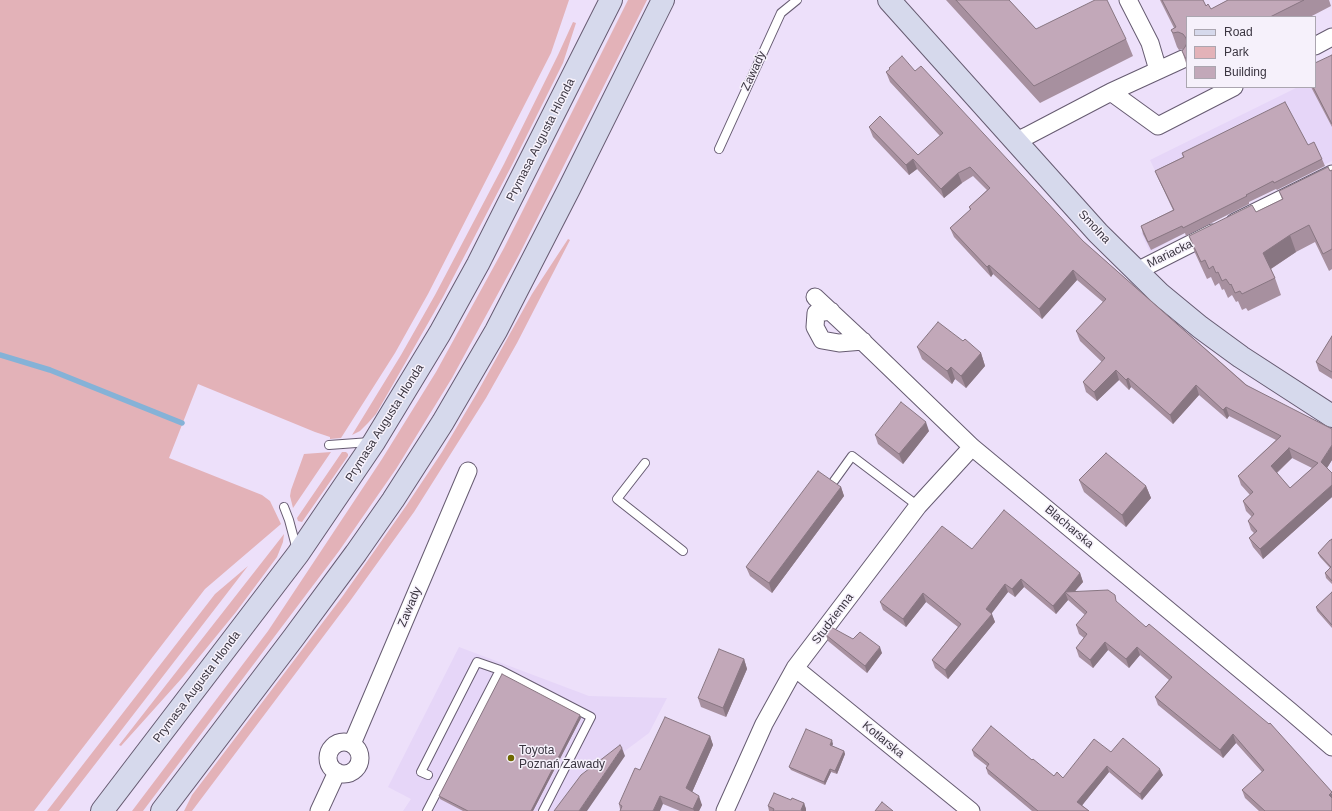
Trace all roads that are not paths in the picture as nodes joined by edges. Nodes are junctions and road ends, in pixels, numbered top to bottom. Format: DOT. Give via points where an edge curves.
graph roads {
  1 [pos="611,0"];
  2 [pos="663,0"];
  3 [pos="798,0"];
  4 [pos="889,0"];
  5 [pos="1128,0"];
  6 [pos="1332,37"];
  7 [pos="1316,45"];
  8 [pos="1183,59"];
  9 [pos="1158,70"];
  10 [pos="1232,88"];
  11 [pos="1110,92"];
  12 [pos="1016,141"];
  13 [pos="719,149"];
  14 [pos="1332,174"];
  15 [pos="1137,270"];
  16 [pos="815,297"];
  17 [pos="830,311"];
  18 [pos="863,341"];
  19 [pos="1332,416"];
  20 [pos="374,442"];
  21 [pos="329,445"];
  22 [pos="972,447"];
  23 [pos="645,463"];
  24 [pos="468,471"];
  25 [pos="834,481"];
  26 [pos="918,506"];
  27 [pos="284,507"];
  28 [pos="683,551"];
  29 [pos="298,554"];
  30 [pos="795,668"];
  31 [pos="500,670"];
  32 [pos="1332,747"];
  33 [pos="428,775"];
  34 [pos="102,811"];
  35 [pos="162,811"];
  36 [pos="319,811"];
  37 [pos="427,811"];
  38 [pos="543,811"];
  39 [pos="725,811"];
  40 [pos="970,811"];
  1 -- 20 [label="main road, Prymasa Augusta Hlonda" via="478,264"];
  2 -- 35 [label="main road" via="543,240 447,416 356,553"];
  3 -- 13 [label="lane, Zawady" via="781,13"];
  4 -- 12 [label="main road, Smolna"];
  5 -- 9 [label="street" via="1150,43"];
  6 -- 7 [label="street"];
  8 -- 9 [label="street"];
  9 -- 11 [label="street"];
  10 -- 11 [label="street" via="1158,126"];
  11 -- 12 [label="street"];
  12 -- 15 [label="main road, Smolna" via="1098,233"];
  14 -- 15 [label="street, Mariacka"];
  15 -- 19 [label="main road, Smolna" via="1160,294 1200,327"];
  16 -- 17 [label="street, Blacharska"];
  17 -- 18 [label="street, Blacharska"];
  17 -- 18 [label="street" via="816,314 815,327 822,340 839,343"];
  18 -- 22 [label="street, Blacharska"];
  20 -- 21 [label="lane"];
  20 -- 29 [label="main road, Prymasa Augusta Hlonda"];
  22 -- 26 [label="street, Studzienna"];
  22 -- 32 [label="street, Blacharska"];
  23 -- 28 [label="lane" via="617,499"];
  24 -- 36 [label="street, Zawady" via="352,744 340,742 330,751 329,764 337,772"];
  25 -- 26 [label="lane" via="852,456"];
  26 -- 30 [label="street, Studzienna"];
  27 -- 29 [label="lane"];
  29 -- 34 [label="main road, Prymasa Augusta Hlonda"];
  30 -- 39 [label="street, Studzienna" via="764,724"];
  30 -- 40 [label="street, Kotlarska"];
  31 -- 33 [label="lane" via="477,662 421,772"];
  31 -- 37 [label="lane"];
  31 -- 38 [label="lane" via="592,717"];
}
